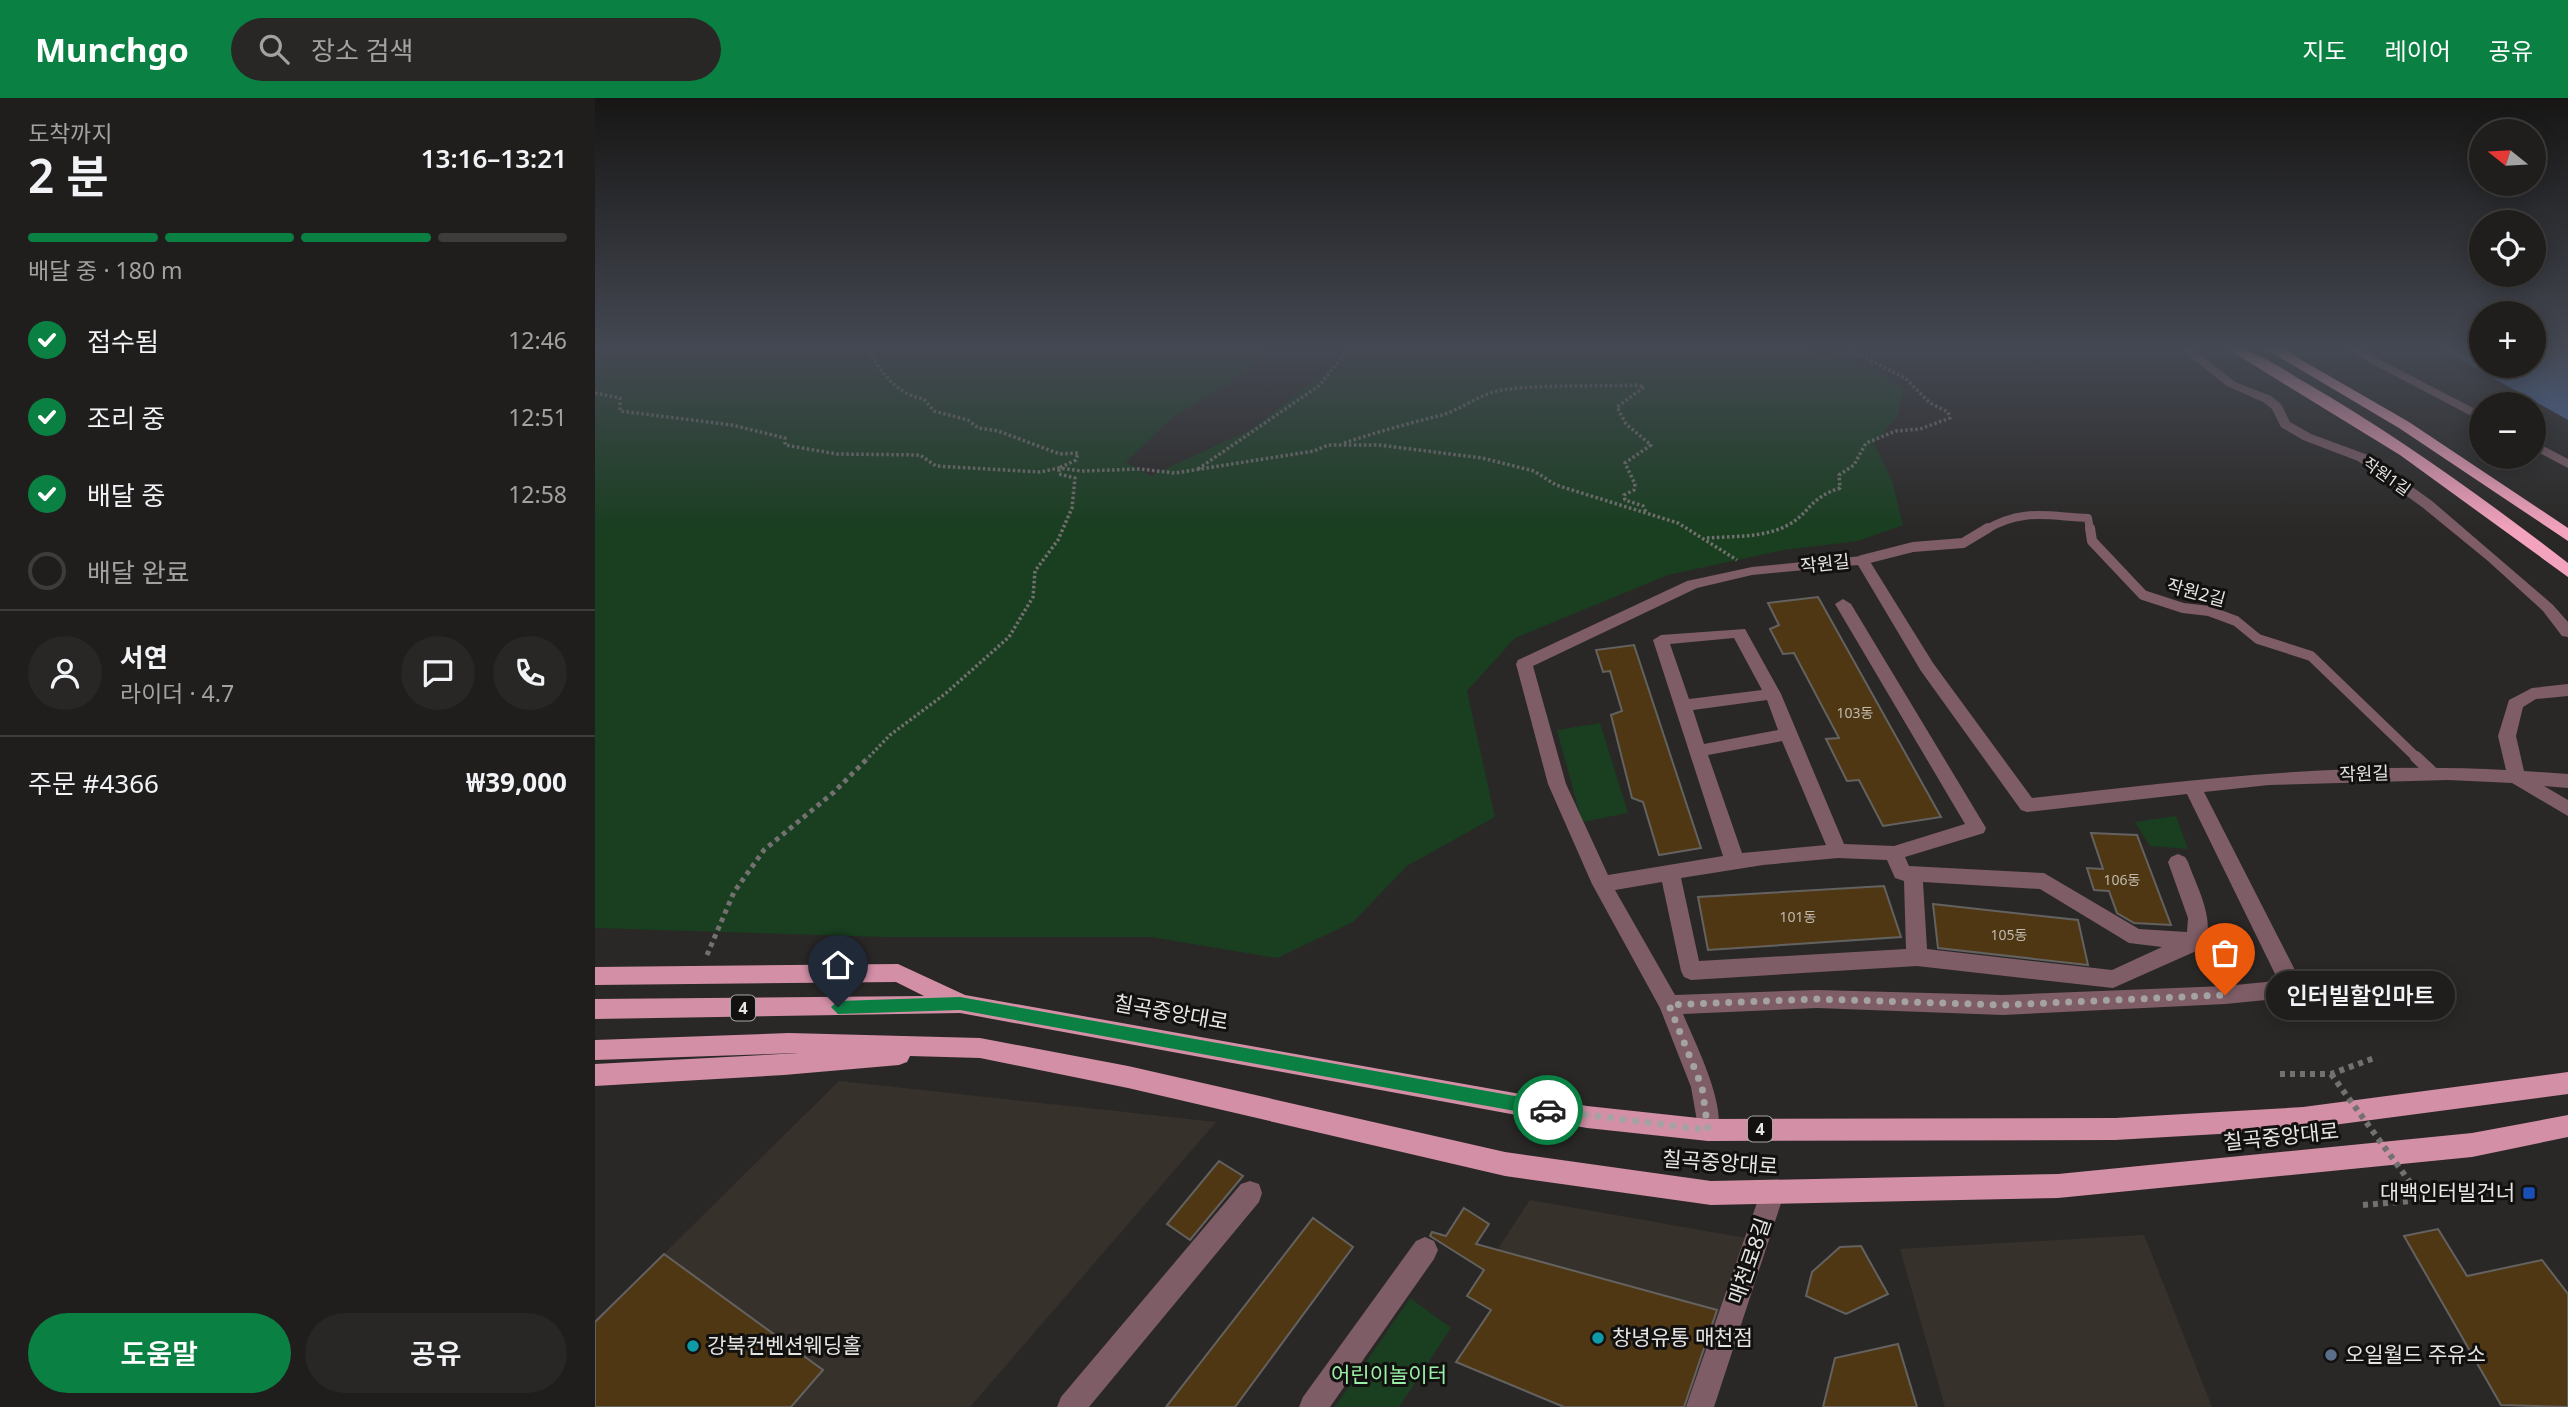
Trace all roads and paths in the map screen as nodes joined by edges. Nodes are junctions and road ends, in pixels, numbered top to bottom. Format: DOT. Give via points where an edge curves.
graph roads {
  1 [pos="620,409"];
  2 [pos="932,409"];
  3 [pos="1285,409"];
  4 [pos="1455,409"];
  5 [pos="1617,409"];
  6 [pos="1942,409"];
  7 [pos="2278,409"];
  8 [pos="2338,409"];
  9 [pos="2377,409"];
  10 [pos="1336,445"];
  11 [pos="2546,452"];
  12 [pos="2568,464"];
  13 [pos="1059,468"];
  14 [pos="1197,470"];
  15 [pos="1647,513"];
  16 [pos="2568,537"];
  17 [pos="1706,538"];
  18 [pos="1862,560"];
  19 [pos="1752,571"];
  20 [pos="2568,572"];
  21 [pos="1843,604"];
  22 [pos="2568,632"];
  23 [pos="2568,690"];
  24 [pos="1773,694"];
  25 [pos="1683,705"];
  26 [pos="1788,734"];
  27 [pos="1698,751"];
  28 [pos="2433,773"];
  29 [pos="2516,778"];
  30 [pos="2568,781"];
  31 [pos="2192,786"];
  32 [pos="2568,809"];
  33 [pos="1838,851"];
  34 [pos="1893,853"];
  35 [pos="1735,862"];
  36 [pos="2178,862"];
  37 [pos="1670,872"];
  38 [pos="1913,874"];
  39 [pos="1602,884"];
  40 [pos="2196,942"];
  41 [pos="695,957"];
  42 [pos="1917,957"];
  43 [pos="595,976"];
  44 [pos="960,1003"];
  45 [pos="1669,1005"];
  46 [pos="595,1009"];
  47 [pos="980,1048"];
  48 [pos="595,1050"];
  49 [pos="2377,1057"];
  50 [pos="2280,1074"];
  51 [pos="2331,1074"];
  52 [pos="595,1075"];
  53 [pos="2568,1083"];
  54 [pos="2568,1126"];
  55 [pos="1708,1130"];
  56 [pos="2469,1182"];
  57 [pos="1250,1193"];
  58 [pos="1772,1194"];
  59 [pos="2423,1200"];
  60 [pos="2363,1205"];
  61 [pos="1425,1250"];
  62 [pos="1071,1407"];
  63 [pos="1313,1407"];
  64 [pos="1700,1407"];
  1 -- 13 [label="path" via="756,429 785,438 785,444 797,448 837,454 920,455 936,466 1040,472"];
  2 -- 13 [label="path" via="1060,454 1078,453 1076,460"];
  3 -- 14 [label="path"];
  4 -- 10 [label="path"];
  5 -- 15 [label="path" via="1629,429 1638,431 1651,445 1625,463 1635,484 1634,490 1623,495"];
  6 -- 17 [label="path" via="1950,418 1866,443 1854,465 1839,475 1840,488 1821,494 1789,524 1757,535"];
  7 -- 22 [label="street, 작원1길" via="2285,424 2363,458 2427,505 2503,566"];
  8 -- 20 [label="highway" via="2445,478"];
  9 -- 16 [label="highway"];
  10 -- 14 [label="path"];
  10 -- 15 [label="path" via="1378,445 1482,458 1534,471 1556,485"];
  11 -- 12 [label="street"];
  13 -- 14 [label="path"];
  13 -- 41 [label="path" via="1059,474 1075,478 1072,508 1058,540 1035,571 1033,597 1009,636 945,694 890,735 834,792 764,850 734,892 709,955"];
  15 -- 17 [label="path"];
  17 -- 19 [label="path"];
  18 -- 19 [label="street, 작원길"];
  18 -- 28 [label="lane, 작원2길" via="1913,547 1963,543 2007,517 2088,518 2092,541 2143,595 2209,611 2236,621 2258,639 2311,656"];
  18 -- 31 [label="street, 작원길" via="1927,667 2027,805"];
  19 -- 39 [label="street, 작원길" via="1692,584 1524,664 1557,784"];
  21 -- 34 [label="street" via="1976,828"];
  23 -- 29 [label="street" via="2532,694 2515,704 2507,736"];
  24 -- 25 [label="street"];
  24 -- 25 [label="street" via="1739,633 1661,640"];
  24 -- 26 [label="street"];
  25 -- 27 [label="street"];
  26 -- 27 [label="street"];
  26 -- 33 [label="street"];
  27 -- 35 [label="street"];
  28 -- 29 [label="street, 작원길"];
  28 -- 31 [label="street, 작원길" via="2269,778"];
  29 -- 30 [label="street"];
  29 -- 32 [label="street, 작원길"];
  31 -- 45 [label="street" via="2290,982 2266,991 2225,995 2003,1005 1817,999"];
  33 -- 34 [label="street"];
  33 -- 35 [label="street"];
  34 -- 38 [label="street" via="1902,873"];
  35 -- 37 [label="street"];
  36 -- 40 [label="street" via="2198,918"];
  37 -- 39 [label="street"];
  37 -- 42 [label="street" via="1691,971"];
  38 -- 40 [label="street" via="2044,881 2136,937"];
  38 -- 42 [label="street"];
  39 -- 45 [label="street, 작원길"];
  40 -- 42 [label="street" via="2113,979"];
  43 -- 44 [label="main road" via="898,974"];
  44 -- 46 [label="main road, 칠곡중앙대로 / 4"];
  44 -- 55 [label="main road, 칠곡중앙대로 / 4" via="1587,1116"];
  45 -- 55 [label="street, 작원길" via="1702,1087"];
  47 -- 48 [label="main road, 칠곡중앙대로 / 4" via="789,1042"];
  47 -- 52 [label="main road"];
  47 -- 58 [label="main road, 칠곡중앙대로 / 4" via="1128,1077 1505,1164 1711,1193"];
  49 -- 51 [label="path"];
  50 -- 51 [label="path"];
  51 -- 59 [label="path, bridge"];
  53 -- 55 [label="main road, 칠곡중앙대로 / 4" via="2303,1118 2115,1129"];
  54 -- 58 [label="main road, 칠곡중앙대로 / 4" via="2473,1145 2058,1186"];
  56 -- 59 [label="path"];
  57 -- 62 [label="street"];
  58 -- 64 [label="street, 매천로8길"];
  59 -- 60 [label="path"];
  61 -- 63 [label="street"];
}
